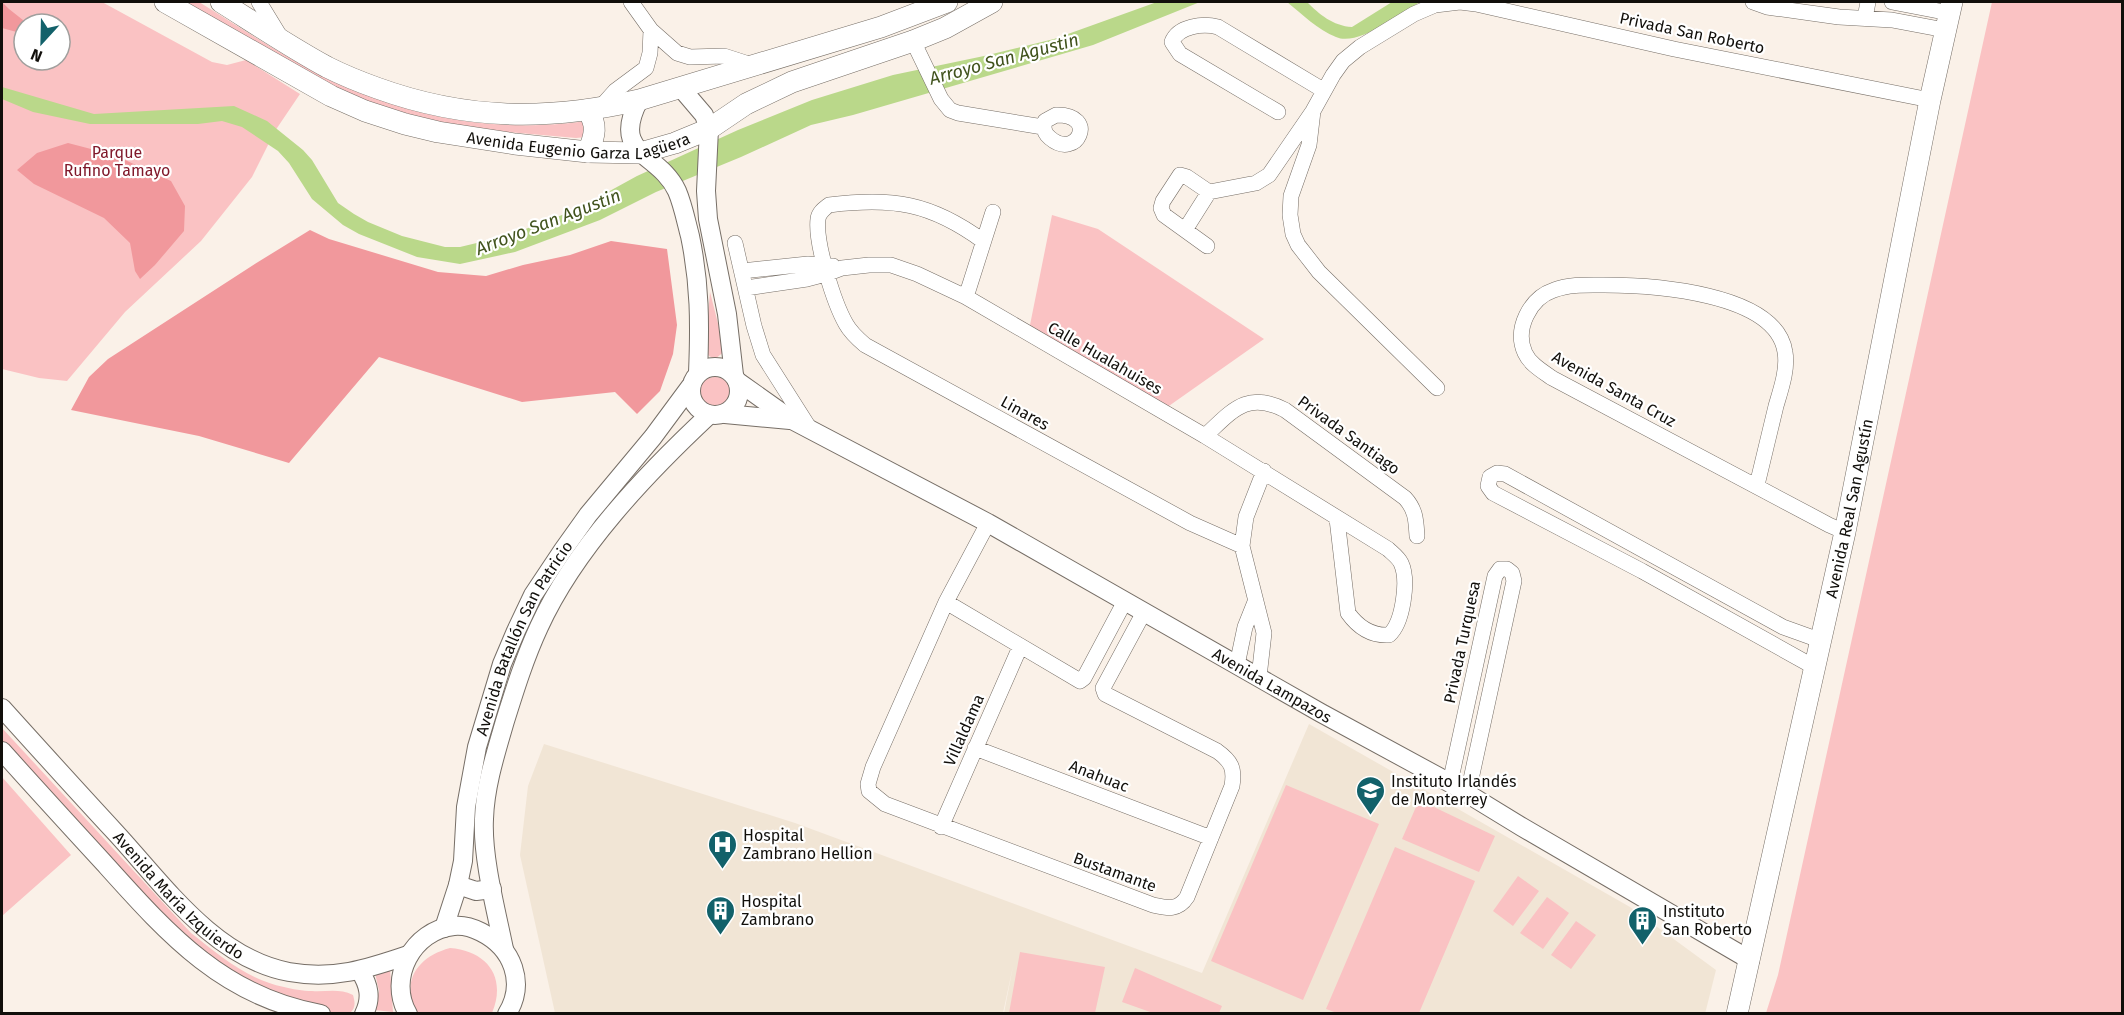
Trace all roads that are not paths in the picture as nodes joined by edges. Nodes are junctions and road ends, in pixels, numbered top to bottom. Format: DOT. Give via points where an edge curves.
graph roads {
  1 [pos="165,2"];
  2 [pos="221,2"];
  3 [pos="259,2"];
  4 [pos="631,2"];
  5 [pos="946,2"];
  6 [pos="992,2"];
  7 [pos="1753,2"];
  8 [pos="1868,2"];
  9 [pos="1892,2"];
  10 [pos="1916,15"];
  11 [pos="1949,15"];
  12 [pos="1865,18"];
  13 [pos="651,30"];
  14 [pos="282,40"];
  15 [pos="913,41"];
  16 [pos="756,66"];
  17 [pos="730,72"];
  18 [pos="681,88"];
  19 [pos="1323,90"];
  20 [pos="639,100"];
  21 [pos="1930,100"];
  22 [pos="746,104"];
  23 [pos="592,110"];
  24 [pos="1313,111"];
  25 [pos="1278,112"];
  26 [pos="1043,127"];
  27 [pos="709,129"];
  28 [pos="588,152"];
  29 [pos="640,153"];
  30 [pos="1209,192"];
  31 [pos="993,212"];
  32 [pos="1185,230"];
  33 [pos="983,242"];
  34 [pos="735,243"];
  35 [pos="1207,246"];
  36 [pos="825,269"];
  37 [pos="742,271"];
  38 [pos="746,288"];
  39 [pos="966,297"];
  40 [pos="736,378"];
  41 [pos="694,380"];
  42 [pos="1437,388"];
  43 [pos="717,414"];
  44 [pos="792,420"];
  45 [pos="810,429"];
  46 [pos="1204,436"];
  47 [pos="1264,471"];
  48 [pos="1757,486"];
  49 [pos="1337,519"];
  50 [pos="988,523"];
  51 [pos="1845,532"];
  52 [pos="1417,536"];
  53 [pos="1242,546"];
  54 [pos="1650,555"];
  55 [pos="1642,572"];
  56 [pos="946,602"];
  57 [pos="1125,602"];
  58 [pos="1255,602"];
  59 [pos="1144,612"];
  60 [pos="1822,641"];
  61 [pos="1020,647"];
  62 [pos="1237,665"];
  63 [pos="1475,667"];
  64 [pos="1816,668"];
  65 [pos="1494,672"];
  66 [pos="1259,677"];
  67 [pos="2,708"];
  68 [pos="975,748"];
  69 [pos="2,752"];
  70 [pos="1450,783"];
  71 [pos="1468,794"];
  72 [pos="940,827"];
  73 [pos="1211,838"];
  74 [pos="458,885"];
  75 [pos="492,889"];
  76 [pos="444,928"];
  77 [pos="504,949"];
  78 [pos="408,955"];
  79 [pos="1750,960"];
  80 [pos="360,971"];
  81 [pos="516,995"];
  82 [pos="321,1014"];
  83 [pos="364,1014"];
  84 [pos="408,1014"];
  85 [pos="507,1014"];
  86 [pos="523,1014"];
  87 [pos="1737,1014"];
  1 -- 28 [label="main road, Avenida Eugenio Garza Lagüera" via="270,63 365,111 438,132"];
  2 -- 14 [label="main road, Avenida Eugenio Garza Lagüera"];
  3 -- 14 [label="street"];
  4 -- 13 [label="street"];
  5 -- 16 [label="main road, Avenida Eugenio Garza Lagüera"];
  6 -- 15 [label="main road, Avenida Eugenio Garza Lagüera"];
  7 -- 12 [label="street"];
  8 -- 12 [label="street"];
  9 -- 10 [label="street"];
  10 -- 11 [label="street"];
  10 -- 12 [label="street"];
  11 -- 21 [label="main road, Avenida Real San Agustín"];
  13 -- 16 [label="street" via="686,57 723,56"];
  13 -- 23 [label="street" via="646,68"];
  14 -- 23 [label="main road, Avenida Eugenio Garza Lagüera" via="328,68 429,104 512,115"];
  15 -- 22 [label="main road, Avenida Eugenio Garza Lagüera" via="808,75"];
  15 -- 26 [label="street" via="950,110"];
  16 -- 17 [label="main road, Avenida Eugenio Garza Lagüera"];
  17 -- 18 [label="main road, Avenida Eugenio Garza Lagüera"];
  17 -- 22 [label="main road" via="729,85"];
  18 -- 20 [label="main road, Avenida Eugenio Garza Lagüera"];
  18 -- 27 [label="street" via="704,115"];
  19 -- 21 [label="street, Privada San Roberto" via="1343,60 1360,47 1423,10 1460,2"];
  19 -- 24 [label="street, Privada San Roberto"];
  19 -- 25 [label="street" via="1218,27 1202,25 1174,35 1172,42 1180,54"];
  20 -- 23 [label="main road, Avenida Eugenio Garza Lagüera"];
  20 -- 29 [label="street" via="629,130"];
  21 -- 51 [label="main road, Avenida Real San Agustín"];
  22 -- 27 [label="main road, Avenida Eugenio Garza Lagüera"];
  23 -- 28 [label="main road" via="595,124"];
  24 -- 30 [label="street, Privada San Roberto" via="1263,180"];
  24 -- 42 [label="street, Privada San Roberto" via="1309,145 1291,196 1292,225 1298,245 1319,272"];
  27 -- 29 [label="main road, Avenida Eugenio Garza Lagüera"];
  27 -- 40 [label="street" via="708,219"];
  28 -- 29 [label="main road, Avenida Eugenio Garza Lagüera"];
  29 -- 41 [label="street" via="672,182 686,218 700,302"];
  30 -- 32 [label="street"];
  30 -- 32 [label="street" via="1185,176 1175,180 1161,212"];
  31 -- 33 [label="street"];
  32 -- 35 [label="street"];
  33 -- 36 [label="street, Linares" via="948,218 917,206 829,205 818,221"];
  33 -- 39 [label="street"];
  34 -- 37 [label="street"];
  36 -- 37 [label="street, Calle Hualahuises"];
  36 -- 38 [label="street, Calle Hualahuises"];
  36 -- 39 [label="street, Calle Hualahuises" via="891,265"];
  36 -- 53 [label="street, Linares" via="848,327 865,345 1190,523"];
  37 -- 38 [label="street"];
  38 -- 45 [label="street" via="763,355"];
  39 -- 46 [label="street, Calle Hualahuises"];
  40 -- 41 [label="street" via="715,367 706,368"];
  40 -- 43 [label="street" via="738,399 732,409"];
  40 -- 44 [label="street, Avenida Lampazos"];
  41 -- 43 [label="street" via="691,399 698,409"];
  41 -- 74 [label="street, Avenida Batallón San Patricio" via="563,550 533,595 516,631 502,664 475,756"];
  43 -- 44 [label="street, Avenida Lampazos"];
  43 -- 75 [label="street, Avenida Batallón San Patricio" via="670,452 601,530 574,565 539,627 512,699 487,795 484,819"];
  44 -- 45 [label="street, Avenida Lampazos"];
  45 -- 50 [label="street, Avenida Lampazos"];
  46 -- 47 [label="street, Calle Hualahuises"];
  46 -- 52 [label="street, Privada Santiago" via="1239,407 1257,401 1275,404 1405,498 1415,513"];
  47 -- 49 [label="street, Calle Hualahuises"];
  47 -- 53 [label="street" via="1246,517"];
  48 -- 48 [label="street, Avenida Santa Cruz" via="1534,365 1525,352 1522,330 1537,299 1574,285 1638,285 1694,291 1742,307 1767,321 1778,333 1785,351 1785,373"];
  48 -- 51 [label="street, Avenida Santa Cruz"];
  49 -- 49 [label="street, Calle Hualahuises" via="1348,613 1366,630 1389,635 1401,613 1401,563 1388,549"];
  50 -- 56 [label="street, Bustamante"];
  50 -- 57 [label="street, Avenida Lampazos"];
  51 -- 60 [label="main road, Avenida Real San Agustín"];
  53 -- 58 [label="street"];
  54 -- 55 [label="street"];
  54 -- 55 [label="street" via="1505,474 1490,477 1488,486 1493,493"];
  54 -- 60 [label="street" via="1784,627"];
  55 -- 64 [label="street"];
  56 -- 61 [label="street"];
  56 -- 72 [label="street, Bustamante" via="868,784 878,800"];
  57 -- 59 [label="street, Avenida Lampazos"];
  57 -- 61 [label="street" via="1080,681"];
  58 -- 62 [label="street"];
  58 -- 66 [label="street" via="1264,633"];
  59 -- 62 [label="street, Avenida Lampazos"];
  59 -- 73 [label="street, Bustamante" via="1103,691 1230,762 1234,768 1232,786"];
  60 -- 64 [label="main road, Avenida Real San Agustín"];
  61 -- 68 [label="street, Villaldama"];
  62 -- 66 [label="street, Avenida Lampazos"];
  63 -- 65 [label="street"];
  63 -- 65 [label="street, Privada Turquesa" via="1495,576 1500,569 1507,569 1514,581"];
  63 -- 70 [label="street, Privada Turquesa"];
  64 -- 79 [label="main road, Avenida Real San Agustín"];
  65 -- 71 [label="street, Privada Turquesa"];
  66 -- 70 [label="street, Avenida Lampazos"];
  67 -- 80 [label="street, Avenida María Izquierdo" via="190,914 228,945 286,971 323,975"];
  68 -- 72 [label="street, Villaldama"];
  68 -- 73 [label="street, Anahuac"];
  69 -- 82 [label="street, Avenida María Izquierdo" via="184,947 250,990"];
  70 -- 71 [label="street, Avenida Lampazos"];
  71 -- 79 [label="street, Avenida Lampazos"];
  72 -- 73 [label="street, Bustamante" via="1153,905 1171,908 1181,905 1187,897"];
  74 -- 75 [label="street" via="476,891"];
  74 -- 76 [label="street, Avenida Batallón San Patricio"];
  75 -- 77 [label="street, Avenida Batallón San Patricio"];
  76 -- 77 [label="street" via="476,930"];
  76 -- 78 [label="street"];
  77 -- 81 [label="street, Avenida Batallón San Patricio" via="512,963"];
  78 -- 80 [label="street, Avenida María Izquierdo"];
  78 -- 84 [label="street" via="400,981"];
  79 -- 87 [label="main road, Avenida Real San Agustín"];
  80 -- 83 [label="street" via="369,990"];
  81 -- 85 [label="street"];
  81 -- 86 [label="street"];
}
